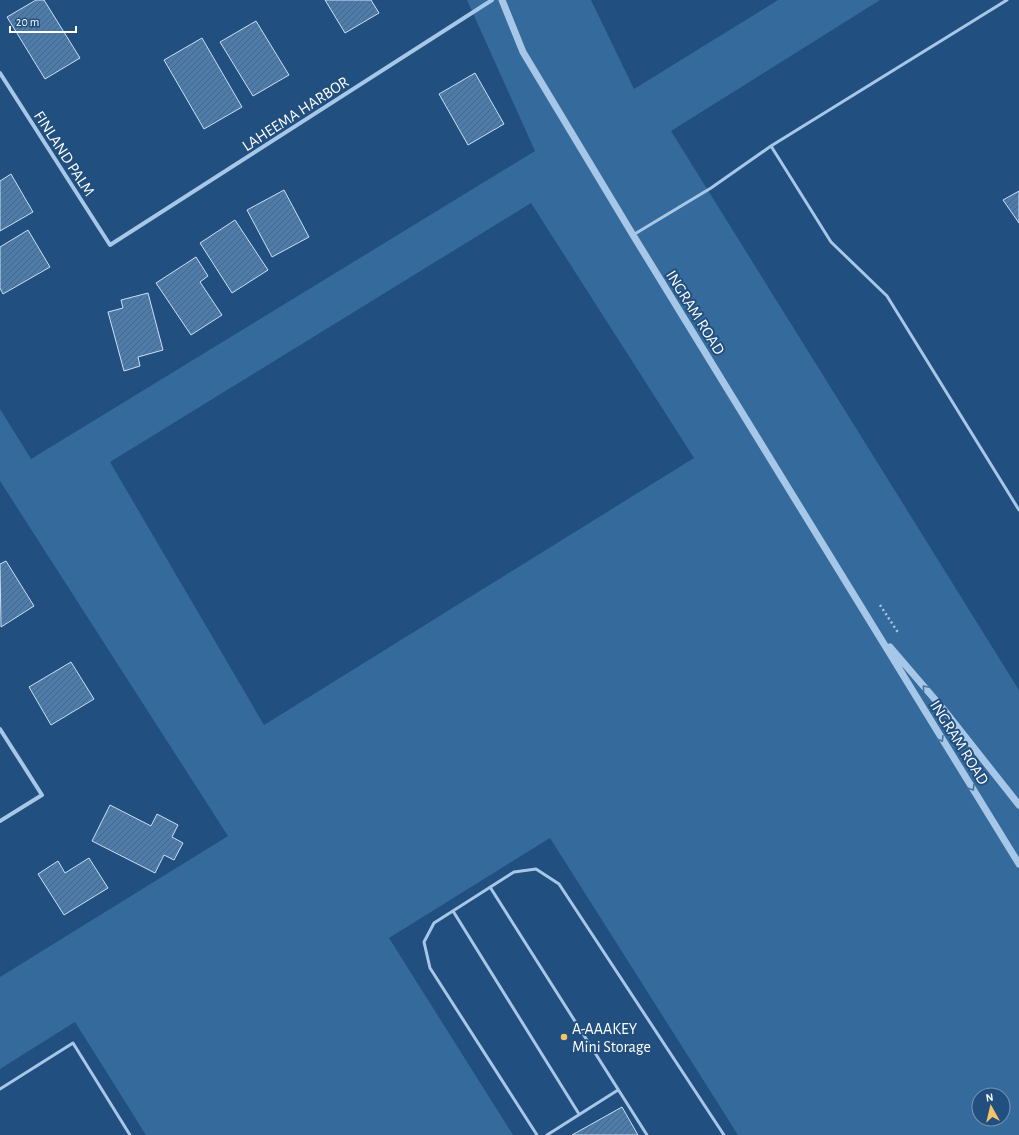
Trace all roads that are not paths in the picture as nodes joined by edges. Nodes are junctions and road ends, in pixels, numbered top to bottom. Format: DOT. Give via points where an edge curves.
graph roads {
  1 [pos="492,0"];
  2 [pos="502,0"];
  3 [pos="1007,0"];
  4 [pos="0,73"];
  5 [pos="771,146"];
  6 [pos="633,235"];
  7 [pos="110,245"];
  8 [pos="1019,510"];
  9 [pos="877,634"];
  10 [pos="0,729"];
  11 [pos="1019,806"];
  12 [pos="0,821"];
  13 [pos="1019,864"];
  14 [pos="490,887"];
  15 [pos="453,911"];
  16 [pos="0,1089"];
  17 [pos="618,1090"];
  18 [pos="579,1114"];
  19 [pos="130,1135"];
  20 [pos="537,1135"];
  21 [pos="547,1135"];
  22 [pos="647,1135"];
  23 [pos="724,1135"];
  1 -- 7 [label="street, LAHEEMA HARBOR"];
  2 -- 6 [label="street, INGRAM ROAD" via="523,52"];
  3 -- 5 [label="lane"];
  4 -- 7 [label="street, FINLAND PALM"];
  5 -- 6 [label="lane" via="711,188"];
  5 -- 8 [label="lane" via="831,242 887,296"];
  6 -- 9 [label="street, INGRAM ROAD"];
  11 -- 9 [label="street, INGRAM ROAD, one-way" via="935,699"];
  9 -- 13 [label="street, INGRAM ROAD, one-way"];
  10 -- 12 [label="street" via="42,795"];
  14 -- 15 [label="lane"];
  14 -- 17 [label="lane"];
  14 -- 23 [label="lane" via="514,872 536,869 559,884"];
  15 -- 18 [label="lane"];
  15 -- 20 [label="lane" via="434,923 424,942 430,968"];
  16 -- 19 [label="lane" via="73,1043"];
  17 -- 18 [label="lane"];
  17 -- 22 [label="lane"];
  18 -- 21 [label="lane"];
}
